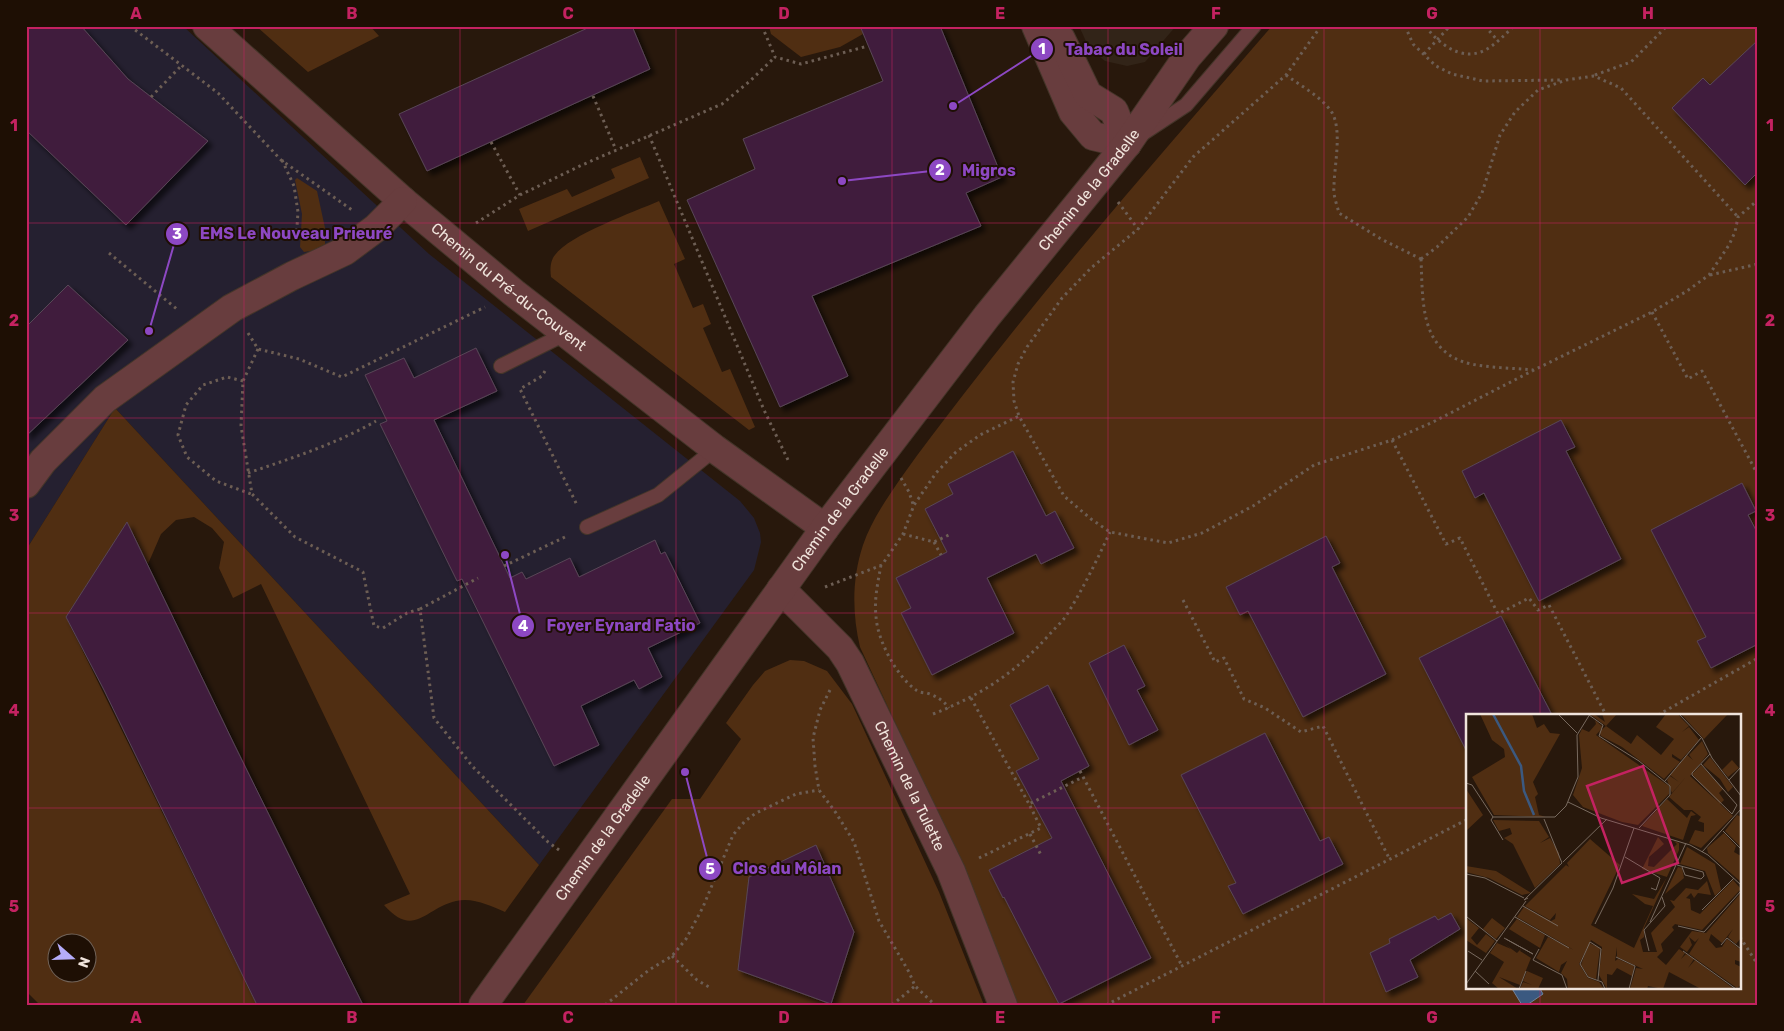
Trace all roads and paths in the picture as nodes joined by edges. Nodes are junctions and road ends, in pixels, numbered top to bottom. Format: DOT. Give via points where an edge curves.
graph roads {
  1 [pos="130,26"];
  2 [pos="207,26"];
  3 [pos="762,26"];
  4 [pos="1036,26"];
  5 [pos="1055,26"];
  6 [pos="1214,26"];
  7 [pos="1254,26"];
  8 [pos="1321,26"];
  9 [pos="1405,26"];
  10 [pos="1426,26"];
  11 [pos="1450,26"];
  12 [pos="1485,26"];
  13 [pos="1514,26"];
  14 [pos="1667,26"];
  15 [pos="1436,39"];
  16 [pos="1498,41"];
  17 [pos="868,46"];
  18 [pos="1424,54"];
  19 [pos="774,57"];
  20 [pos="181,66"];
  21 [pos="1286,75"];
  22 [pos="1594,76"];
  23 [pos="1566,80"];
  24 [pos="593,96"];
  25 [pos="151,97"];
  26 [pos="650,135"];
  27 [pos="491,142"];
  28 [pos="1127,144"];
  29 [pos="616,150"];
  30 [pos="281,160"];
  31 [pos="520,195"];
  32 [pos="1116,199"];
  33 [pos="1758,200"];
  34 [pos="403,201"];
  35 [pos="1738,217"];
  36 [pos="476,224"];
  37 [pos="376,228"];
  38 [pos="1138,230"];
  39 [pos="109,253"];
  40 [pos="1421,259"];
  41 [pos="1758,264"];
  42 [pos="1709,275"];
  43 [pos="292,276"];
  44 [pos="514,293"];
  45 [pos="232,308"];
  46 [pos="1652,312"];
  47 [pos="202,330"];
  48 [pos="567,333"];
  49 [pos="258,349"];
  50 [pos="501,366"];
  51 [pos="1534,370"];
  52 [pos="242,381"];
  53 [pos="1019,416"];
  54 [pos="376,421"];
  55 [pos="1392,440"];
  56 [pos="715,448"];
  57 [pos="788,460"];
  58 [pos="248,473"];
  59 [pos="898,474"];
  60 [pos="1758,475"];
  61 [pos="26,484"];
  62 [pos="252,494"];
  63 [pos="914,504"];
  64 [pos="587,527"];
  65 [pos="825,528"];
  66 [pos="1110,532"];
  67 [pos="904,534"];
  68 [pos="951,534"];
  69 [pos="934,542"];
  70 [pos="941,555"];
  71 [pos="882,565"];
  72 [pos="504,566"];
  73 [pos="478,578"];
  74 [pos="824,587"];
  75 [pos="781,589"];
  76 [pos="1183,600"];
  77 [pos="420,609"];
  78 [pos="1758,658"];
  79 [pos="848,659"];
  80 [pos="971,698"];
  81 [pos="949,708"];
  82 [pos="933,714"];
  83 [pos="1605,714"];
  84 [pos="1660,714"];
  85 [pos="1080,771"];
  86 [pos="1083,777"];
  87 [pos="819,790"];
  88 [pos="1029,804"];
  89 [pos="1466,820"];
  90 [pos="1030,834"];
  91 [pos="558,850"];
  92 [pos="1041,855"];
  93 [pos="1389,858"];
  94 [pos="951,871"];
  95 [pos="1742,940"];
  96 [pos="672,956"];
  97 [pos="1182,966"];
  98 [pos="1758,966"];
  99 [pos="915,986"];
  100 [pos="709,987"];
  101 [pos="483,1005"];
  102 [pos="606,1005"];
  103 [pos="892,1005"];
  104 [pos="935,1005"];
  105 [pos="1003,1005"];
  106 [pos="1106,1005"];
  1 -- 20 [label="path"];
  2 -- 34 [label="street, Chemin du Pré-du-Couvent"];
  3 -- 19 [label="path"];
  4 -- 28 [label="street" via="1073,112 1093,136"];
  5 -- 28 [label="street" via="1088,95 1114,111"];
  6 -- 28 [label="street, Chemin de la Gradelle" via="1187,57"];
  7 -- 28 [label="lane" via="1186,105"];
  8 -- 21 [label="path"];
  9 -- 18 [label="path" via="1413,44"];
  10 -- 15 [label="path"];
  11 -- 15 [label="path"];
  12 -- 16 [label="path"];
  13 -- 16 [label="path"];
  14 -- 22 [label="path" via="1631,62"];
  15 -- 16 [label="path" via="1461,54 1472,55 1491,48"];
  15 -- 18 [label="path"];
  17 -- 19 [label="path" via="801,64"];
  18 -- 23 [label="path" via="1436,66 1452,74 1483,81"];
  19 -- 26 [label="path" via="722,104"];
  20 -- 25 [label="path"];
  20 -- 30 [label="path" via="218,93"];
  21 -- 38 [label="path" via="1194,157"];
  21 -- 40 [label="path" via="1332,112 1336,127 1333,190 1339,213"];
  22 -- 23 [label="path"];
  22 -- 35 [label="path" via="1621,88"];
  23 -- 40 [label="path" via="1538,90 1515,112 1500,135 1482,193 1468,217"];
  24 -- 29 [label="path"];
  26 -- 29 [label="path"];
  26 -- 57 [label="path" via="766,416"];
  27 -- 31 [label="path"];
  28 -- 65 [label="street, Chemin de la Gradelle" via="987,316"];
  29 -- 31 [label="path"];
  30 -- 37 [label="path"];
  30 -- 43 [label="path" via="294,186 298,212"];
  31 -- 36 [label="path"];
  32 -- 38 [label="path"];
  33 -- 35 [label="path"];
  34 -- 37 [label="street"];
  34 -- 44 [label="street, Chemin du Pré-du-Couvent"];
  35 -- 42 [label="path" via="1729,245"];
  37 -- 43 [label="street" via="345,251"];
  38 -- 53 [label="path" via="1091,268 1062,298 1028,347 1013,382"];
  39 -- 47 [label="path"];
  40 -- 51 [label="path" via="1429,330 1437,345 1453,357 1471,364"];
  41 -- 42 [label="path"];
  42 -- 46 [label="path"];
  43 -- 45 [label="street"];
  44 -- 48 [label="street, Chemin du Pré-du-Couvent"];
  44 -- 49 [label="path" via="342,377 299,359"];
  45 -- 47 [label="street"];
  45 -- 49 [label="path"];
  46 -- 51 [label="path"];
  46 -- 60 [label="path" via="1688,379 1702,371"];
  47 -- 61 [label="street" via="105,399 43,460"];
  48 -- 50 [label="lane"];
  48 -- 56 [label="street, Chemin du Pré-du-Couvent"];
  48 -- 64 [label="path" via="542,376 520,389"];
  49 -- 52 [label="path"];
  51 -- 55 [label="path"];
  52 -- 58 [label="path" via="241,426"];
  52 -- 62 [label="path" via="227,377 203,385 186,405 178,435 187,458 216,481"];
  53 -- 63 [label="path" via="980,435 956,452"];
  53 -- 66 [label="path" via="1064,496"];
  54 -- 58 [label="path" via="328,445"];
  55 -- 66 [label="path" via="1314,466 1202,533 1168,543"];
  55 -- 83 [label="path" via="1446,544 1460,538 1498,614 1529,598 1538,610 1549,605"];
  56 -- 64 [label="lane" via="658,495"];
  56 -- 65 [label="street, Chemin du Pré-du-Couvent"];
  58 -- 62 [label="path"];
  59 -- 63 [label="path"];
  62 -- 77 [label="path" via="295,537 364,572 374,626 383,628"];
  63 -- 67 [label="path"];
  64 -- 72 [label="path"];
  65 -- 75 [label="street, Chemin de la Gradelle"];
  66 -- 80 [label="path" via="1065,617 1029,657 1000,681"];
  67 -- 69 [label="path"];
  67 -- 71 [label="path"];
  68 -- 69 [label="path"];
  69 -- 70 [label="path"];
  71 -- 74 [label="path"];
  71 -- 81 [label="path" via="876,595 876,617 882,640 897,669 916,691 930,694"];
  73 -- 77 [label="path"];
  75 -- 79 [label="street, Chemin de la Tulette"];
  75 -- 101 [label="street, Chemin de la Gradelle"];
  76 -- 93 [label="path" via="1215,662 1224,658 1244,699 1265,708 1301,732 1323,726"];
  77 -- 91 [label="path" via="434,718 474,767"];
  78 -- 84 [label="path"];
  79 -- 87 [label="path" via="820,710 814,738"];
  79 -- 94 [label="street, Chemin de la Tulette"];
  80 -- 81 [label="path"];
  80 -- 88 [label="path"];
  81 -- 82 [label="path"];
  85 -- 86 [label="path"];
  86 -- 88 [label="path"];
  86 -- 97 [label="path"];
  87 -- 96 [label="path" via="796,794 756,813 733,835 703,907 686,939"];
  87 -- 99 [label="path" via="854,842 879,921"];
  88 -- 90 [label="path" via="1041,828"];
  89 -- 93 [label="path"];
  90 -- 92 [label="path"];
  90 -- 94 [label="path"];
  93 -- 97 [label="path"];
  94 -- 105 [label="street, Chemin de la Tulette"];
  95 -- 98 [label="path"];
  96 -- 100 [label="path"];
  96 -- 102 [label="path"];
  97 -- 106 [label="path"];
  99 -- 103 [label="path"];
  99 -- 104 [label="path"];
}
